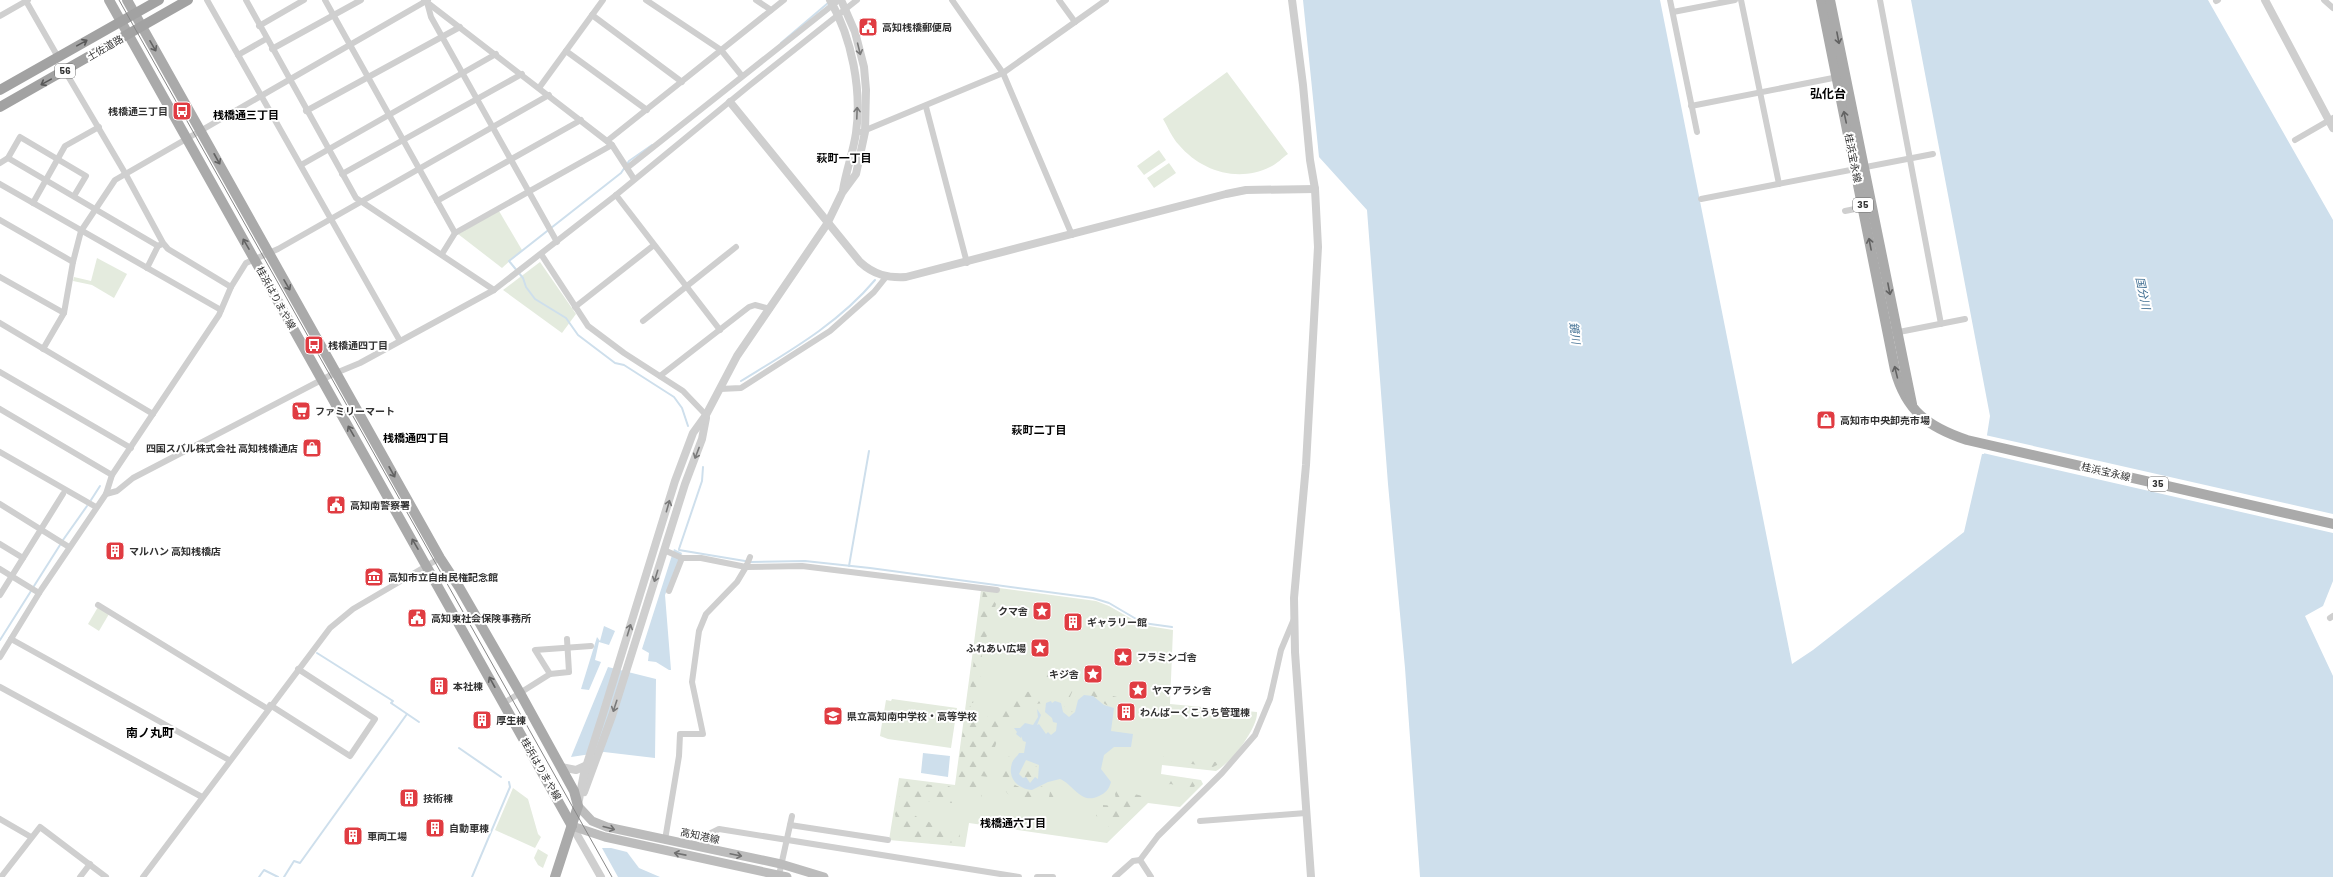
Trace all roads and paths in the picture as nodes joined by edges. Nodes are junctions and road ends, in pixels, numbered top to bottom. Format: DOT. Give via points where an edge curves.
graph roads {
  1 [pos="27,0"];
  2 [pos="109,0"];
  3 [pos="127,0"];
  4 [pos="159,0"];
  5 [pos="188,0"];
  6 [pos="207,0"];
  7 [pos="304,0"];
  8 [pos="325,0"];
  9 [pos="361,0"];
  10 [pos="603,0"];
  11 [pos="646,0"];
  12 [pos="756,0"];
  13 [pos="784,0"];
  14 [pos="857,0"];
  15 [pos="952,0"];
  16 [pos="1060,0"];
  17 [pos="1106,0"];
  18 [pos="1292,0"];
  19 [pos="1670,0"];
  20 [pos="1735,0"];
  21 [pos="1742,0"];
  22 [pos="1821,0"];
  23 [pos="1830,0"];
  24 [pos="1880,0"];
  25 [pos="2265,0"];
  26 [pos="2324,0"];
  27 [pos="248,1"];
  28 [pos="427,1"];
  29 [pos="836,1"];
  30 [pos="2333,8"];
  31 [pos="846,9"];
  32 [pos="771,10"];
  33 [pos="1673,12"];
  34 [pos="135,14"];
  35 [pos="592,15"];
  36 [pos="839,15"];
  37 [pos="0,16"];
  38 [pos="334,16"];
  39 [pos="121,22"];
  40 [pos="1075,22"];
  41 [pos="142,26"];
  42 [pos="259,26"];
  43 [pos="460,27"];
  44 [pos="129,34"];
  45 [pos="442,36"];
  46 [pos="266,39"];
  47 [pos="350,44"];
  48 [pos="272,49"];
  49 [pos="721,50"];
  50 [pos="566,51"];
  51 [pos="496,54"];
  52 [pos="238,55"];
  53 [pos="58,57"];
  54 [pos="65,71"];
  55 [pos="463,73"];
  56 [pos="1003,73"];
  57 [pos="522,74"];
  58 [pos="742,76"];
  59 [pos="1841,76"];
  60 [pos="368,77"];
  61 [pos="288,80"];
  62 [pos="682,82"];
  63 [pos="539,88"];
  64 [pos="0,90"];
  65 [pos="1760,91"];
  66 [pos="549,95"];
  67 [pos="261,96"];
  68 [pos="477,99"];
  69 [pos="730,102"];
  70 [pos="1691,106"];
  71 [pos="0,107"];
  72 [pos="926,107"];
  73 [pos="647,110"];
  74 [pos="306,111"];
  75 [pos="389,114"];
  76 [pos="581,120"];
  77 [pos="2332,122"];
  78 [pos="99,127"];
  79 [pos="493,127"];
  80 [pos="201,130"];
  81 [pos="856,132"];
  82 [pos="865,132"];
  83 [pos="1697,132"];
  84 [pos="186,138"];
  85 [pos="403,140"];
  86 [pos="2295,140"];
  87 [pos="610,143"];
  88 [pos="328,149"];
  89 [pos="1934,154"];
  90 [pos="8,158"];
  91 [pos="1911,158"];
  92 [pos="511,159"];
  93 [pos="58,160"];
  94 [pos="0,162"];
  95 [pos="301,165"];
  96 [pos="419,168"];
  97 [pos="626,168"];
  98 [pos="1860,168"];
  99 [pos="125,173"];
  100 [pos="342,174"];
  101 [pos="634,179"];
  102 [pos="46,180"];
  103 [pos="0,184"];
  104 [pos="1779,184"];
  105 [pos="1315,189"];
  106 [pos="529,191"];
  107 [pos="842,193"];
  108 [pos="74,196"];
  109 [pos="616,196"];
  110 [pos="1701,199"];
  111 [pos="437,201"];
  112 [pos="360,202"];
  113 [pos="33,203"];
  114 [pos="1867,206"];
  115 [pos="96,209"];
  116 [pos="1845,211"];
  117 [pos="331,218"];
  118 [pos="0,220"];
  119 [pos="827,224"];
  120 [pos="81,232"];
  121 [pos="455,233"];
  122 [pos="1072,235"];
  123 [pos="557,242"];
  124 [pos="654,244"];
  125 [pos="160,245"];
  126 [pos="736,247"];
  127 [pos="268,253"];
  128 [pos="442,254"];
  129 [pos="541,254"];
  130 [pos="255,259"];
  131 [pos="72,262"];
  132 [pos="967,263"];
  133 [pos="147,268"];
  134 [pos="0,277"];
  135 [pos="886,277"];
  136 [pos="686,286"];
  137 [pos="231,287"];
  138 [pos="494,290"];
  139 [pos="575,307"];
  140 [pos="770,309"];
  141 [pos="221,310"];
  142 [pos="64,312"];
  143 [pos="1965,320"];
  144 [pos="643,321"];
  145 [pos="0,323"];
  146 [pos="1941,324"];
  147 [pos="720,330"];
  148 [pos="1893,334"];
  149 [pos="400,341"];
  150 [pos="43,349"];
  151 [pos="0,372"];
  152 [pos="336,372"];
  153 [pos="660,376"];
  154 [pos="322,380"];
  155 [pos="720,389"];
  156 [pos="1,412"];
  157 [pos="153,414"];
  158 [pos="706,415"];
  159 [pos="131,448"];
  160 [pos="0,452"];
  161 [pos="112,475"];
  162 [pos="63,494"];
  163 [pos="106,494"];
  164 [pos="0,504"];
  165 [pos="96,507"];
  166 [pos="2333,524"];
  167 [pos="41,528"];
  168 [pos="0,544"];
  169 [pos="69,547"];
  170 [pos="668,552"];
  171 [pos="750,557"];
  172 [pos="23,558"];
  173 [pos="440,558"];
  174 [pos="682,558"];
  175 [pos="428,566"];
  176 [pos="746,567"];
  177 [pos="0,569"];
  178 [pos="11,576"];
  179 [pos="998,590"];
  180 [pos="669,591"];
  181 [pos="39,593"];
  182 [pos="0,595"];
  183 [pos="98,605"];
  184 [pos="1294,619"];
  185 [pos="11,639"];
  186 [pos="567,639"];
  187 [pos="592,646"];
  188 [pos="568,648"];
  189 [pos="0,656"];
  190 [pos="298,669"];
  191 [pos="550,674"];
  192 [pos="0,687"];
  193 [pos="520,693"];
  194 [pos="504,703"];
  195 [pos="269,707"];
  196 [pos="595,752"];
  197 [pos="230,760"];
  198 [pos="587,765"];
  199 [pos="561,767"];
  200 [pos="202,797"];
  201 [pos="578,806"];
  202 [pos="1306,813"];
  203 [pos="792,816"];
  204 [pos="0,819"];
  205 [pos="1200,821"];
  206 [pos="790,825"];
  207 [pos="572,826"];
  208 [pos="31,838"];
  209 [pos="787,839"];
  210 [pos="665,840"];
  211 [pos="888,840"];
  212 [pos="706,849"];
  213 [pos="1140,860"];
  214 [pos="90,864"];
  215 [pos="782,864"];
  216 [pos="783,876"];
  217 [pos="1,877"];
  218 [pos="80,877"];
  219 [pos="106,877"];
  220 [pos="143,877"];
  221 [pos="555,877"];
  222 [pos="601,877"];
  223 [pos="824,877"];
  224 [pos="1019,877"];
  225 [pos="1037,877"];
  226 [pos="1053,877"];
  227 [pos="1116,877"];
  228 [pos="1151,877"];
  229 [pos="1311,877"];
  1 -- 37 [label="street"];
  1 -- 53 [label="street"];
  2 -- 39 [label="main road, 桂浜はりまや線"];
  3 -- 34 [label="main road, 桂浜はりまや線"];
  4 -- 34 [label="highway, 土佐道路 / 56"];
  5 -- 41 [label="highway, 土佐道路 / 56"];
  6 -- 52 [label="street"];
  7 -- 42 [label="street"];
  8 -- 38 [label="street"];
  9 -- 38 [label="street"];
  10 -- 35 [label="street"];
  11 -- 49 [label="street"];
  12 -- 32 [label="street"];
  13 -- 32 [label="street"];
  14 -- 31 [label="street"];
  15 -- 56 [label="street"];
  16 -- 40 [label="street"];
  17 -- 40 [label="street"];
  18 -- 105 [label="street"];
  19 -- 33 [label="street"];
  20 -- 33 [label="street"];
  21 -- 65 [label="street"];
  22 -- 59 [label="main road, 桂浜宝永線 / 35"];
  23 -- 59 [label="main road, 桂浜宝永線 / 35, one-way"];
  24 -- 91 [label="street"];
  25 -- 77 [label="street"];
  26 -- 30 [label="street"];
  27 -- 42 [label="street"];
  28 -- 43 [label="street"];
  28 -- 45 [label="street" via="431,17"];
  28 -- 47 [label="street"];
  29 -- 31 [label="street"];
  29 -- 36 [label="street"];
  29 -- 58 [label="street"];
  31 -- 36 [label="street"];
  31 -- 82 [label="street, one-way" via="864,67"];
  32 -- 49 [label="street"];
  33 -- 70 [label="street"];
  34 -- 39 [label="highway, 土佐道路 / 56"];
  34 -- 41 [label="main road, 桂浜はりまや線"];
  35 -- 50 [label="street"];
  35 -- 62 [label="street"];
  36 -- 69 [label="street"];
  81 -- 36 [label="street, one-way" via="857,93 854,69"];
  38 -- 47 [label="street"];
  38 -- 48 [label="street"];
  39 -- 44 [label="main road, 桂浜はりまや線"];
  53 -- 39 [label="highway, 土佐道路 / 56, one-way"];
  40 -- 56 [label="street"];
  41 -- 44 [label="highway, 土佐道路 / 56"];
  41 -- 80 [label="main road, 桂浜はりまや線, one-way"];
  42 -- 46 [label="street"];
  43 -- 45 [label="street"];
  43 -- 51 [label="street"];
  44 -- 54 [label="highway, 土佐道路 / 56"];
  44 -- 84 [label="main road, 桂浜はりまや線"];
  45 -- 55 [label="street"];
  45 -- 60 [label="street"];
  46 -- 48 [label="street"];
  46 -- 52 [label="street"];
  47 -- 60 [label="street"];
  47 -- 61 [label="street"];
  48 -- 61 [label="street"];
  49 -- 58 [label="street"];
  49 -- 62 [label="street"];
  50 -- 63 [label="street"];
  50 -- 73 [label="street"];
  51 -- 55 [label="street"];
  51 -- 57 [label="street"];
  52 -- 67 [label="street"];
  53 -- 64 [label="highway, 土佐道路 / 56"];
  54 -- 71 [label="highway, 土佐道路 / 56, one-way"];
  54 -- 78 [label="street"];
  55 -- 68 [label="street"];
  55 -- 75 [label="street"];
  56 -- 72 [label="street"];
  56 -- 122 [label="street"];
  57 -- 63 [label="street"];
  57 -- 68 [label="street"];
  58 -- 97 [label="street"];
  59 -- 65 [label="street"];
  59 -- 98 [label="main road, 桂浜宝永線 / 35"];
  60 -- 74 [label="street"];
  60 -- 75 [label="street"];
  61 -- 67 [label="street"];
  61 -- 74 [label="street"];
  62 -- 73 [label="street"];
  63 -- 66 [label="street"];
  65 -- 70 [label="street"];
  65 -- 104 [label="street"];
  66 -- 76 [label="street"];
  66 -- 79 [label="street"];
  67 -- 80 [label="street"];
  67 -- 95 [label="street"];
  68 -- 79 [label="street"];
  68 -- 85 [label="street"];
  69 -- 101 [label="street"];
  69 -- 119 [label="street"];
  70 -- 83 [label="street"];
  72 -- 82 [label="street"];
  72 -- 132 [label="street"];
  73 -- 87 [label="street"];
  74 -- 88 [label="street"];
  75 -- 85 [label="street"];
  75 -- 88 [label="street"];
  76 -- 87 [label="street"];
  76 -- 92 [label="street"];
  77 -- 86 [label="street"];
  78 -- 93 [label="street" via="65,146"];
  78 -- 99 [label="street"];
  79 -- 92 [label="street"];
  79 -- 96 [label="street"];
  80 -- 84 [label="street"];
  80 -- 127 [label="main road, 桂浜はりまや線, one-way"];
  81 -- 82 [label="street"];
  81 -- 107 [label="street"];
  82 -- 107 [label="street" via="856,174"];
  84 -- 99 [label="street"];
  130 -- 84 [label="main road, 桂浜はりまや線, one-way"];
  85 -- 96 [label="street"];
  85 -- 100 [label="street"];
  87 -- 97 [label="street"];
  87 -- 106 [label="street"];
  88 -- 95 [label="street"];
  88 -- 100 [label="street"];
  89 -- 91 [label="street"];
  90 -- 93 [label="street" via="20,137"];
  90 -- 94 [label="street"];
  90 -- 102 [label="street"];
  91 -- 98 [label="street"];
  91 -- 146 [label="street"];
  92 -- 106 [label="street"];
  92 -- 111 [label="street"];
  93 -- 102 [label="street"];
  93 -- 108 [label="street" via="86,176"];
  95 -- 117 [label="street"];
  96 -- 111 [label="street"];
  96 -- 112 [label="street"];
  97 -- 101 [label="street"];
  98 -- 104 [label="street"];
  98 -- 114 [label="main road, 桂浜宝永線 / 35"];
  99 -- 115 [label="street" via="109,186"];
  99 -- 125 [label="street"];
  100 -- 112 [label="street"];
  101 -- 109 [label="street"];
  102 -- 108 [label="street"];
  102 -- 113 [label="street"];
  103 -- 113 [label="street"];
  104 -- 110 [label="street"];
  105 -- 122 [label="street" via="1246,190"];
  105 -- 184 [label="street" via="1318,247 1315,325"];
  106 -- 121 [label="street"];
  106 -- 123 [label="street"];
  107 -- 119 [label="street"];
  108 -- 115 [label="street"];
  109 -- 123 [label="street"];
  109 -- 124 [label="street"];
  111 -- 121 [label="street"];
  112 -- 117 [label="street"];
  112 -- 128 [label="street"];
  113 -- 120 [label="street"];
  114 -- 116 [label="street"];
  114 -- 148 [label="main road, 桂浜宝永線 / 35"];
  115 -- 120 [label="street"];
  115 -- 125 [label="street"];
  117 -- 127 [label="street"];
  117 -- 149 [label="street"];
  118 -- 131 [label="street"];
  119 -- 135 [label="street" via="860,262"];
  119 -- 140 [label="street"];
  120 -- 131 [label="street"];
  120 -- 133 [label="street"];
  121 -- 128 [label="street"];
  122 -- 132 [label="street"];
  123 -- 129 [label="street"];
  124 -- 136 [label="street"];
  124 -- 139 [label="street"];
  125 -- 133 [label="street"];
  125 -- 137 [label="street"];
  126 -- 136 [label="street"];
  127 -- 130 [label="street"];
  127 -- 152 [label="main road, 桂浜はりまや線, one-way"];
  128 -- 138 [label="street"];
  129 -- 138 [label="street"];
  129 -- 139 [label="street"];
  130 -- 137 [label="street" via="246,263"];
  130 -- 154 [label="main road, 桂浜はりまや線"];
  131 -- 142 [label="street"];
  132 -- 135 [label="street" via="906,277"];
  133 -- 141 [label="street"];
  134 -- 142 [label="street"];
  135 -- 155 [label="street" via="874,292 830,332 741,388"];
  136 -- 144 [label="street"];
  136 -- 147 [label="street"];
  137 -- 141 [label="street"];
  138 -- 149 [label="street"];
  139 -- 153 [label="street" via="588,326"];
  140 -- 147 [label="street" via="755,305 749,307"];
  140 -- 155 [label="street" via="737,356"];
  141 -- 157 [label="street"];
  142 -- 150 [label="street" via="60,324"];
  143 -- 146 [label="street"];
  145 -- 150 [label="street"];
  146 -- 148 [label="street"];
  147 -- 153 [label="street"];
  148 -- 166 [label="main road, 桂浜宝永線 / 35" via="1913,406 1925,420 1940,430 1984,444"];
  149 -- 152 [label="street" via="360,363"];
  150 -- 157 [label="street"];
  151 -- 159 [label="street"];
  152 -- 154 [label="street"];
  152 -- 173 [label="main road, 桂浜はりまや線, one-way"];
  153 -- 158 [label="street" via="682,391"];
  154 -- 163 [label="street" via="133,478 117,491"];
  175 -- 154 [label="main road, 桂浜はりまや線, one-way"];
  155 -- 158 [label="street"];
  156 -- 161 [label="street"];
  157 -- 159 [label="street"];
  158 -- 170 [label="street, one-way" via="702,439 685,484"];
  196 -- 158 [label="street, one-way" via="675,481 693,432"];
  159 -- 161 [label="street"];
  160 -- 165 [label="street"];
  161 -- 163 [label="street"];
  162 -- 167 [label="street"];
  163 -- 165 [label="street"];
  164 -- 167 [label="street"];
  165 -- 169 [label="street"];
  167 -- 169 [label="street"];
  167 -- 172 [label="street"];
  168 -- 172 [label="street"];
  169 -- 181 [label="street"];
  170 -- 174 [label="street"];
  170 -- 196 [label="street, one-way"];
  171 -- 176 [label="street"];
  172 -- 178 [label="street"];
  173 -- 175 [label="street"];
  173 -- 193 [label="main road, 桂浜はりまや線"];
  174 -- 176 [label="street" via="701,558"];
  174 -- 180 [label="street"];
  175 -- 190 [label="street" via="340,618"];
  194 -- 175 [label="main road, 桂浜はりまや線, one-way"];
  176 -- 179 [label="street" via="802,566"];
  176 -- 210 [label="street" via="737,582 706,614 699,631 692,682 703,734 680,734 679,756"];
  177 -- 178 [label="street"];
  178 -- 181 [label="street"];
  178 -- 182 [label="street"];
  181 -- 185 [label="street"];
  183 -- 195 [label="street"];
  184 -- 202 [label="street"];
  184 -- 213 [label="street" via="1281,650 1270,699 1255,735 1222,773 1158,836"];
  185 -- 189 [label="street"];
  185 -- 197 [label="street"];
  186 -- 188 [label="street"];
  187 -- 188 [label="street"];
  188 -- 191 [label="street" via="569,672"];
  188 -- 191 [label="street" via="535,650"];
  190 -- 195 [label="street"];
  190 -- 195 [label="street" via="375,719 350,756"];
  191 -- 193 [label="street"];
  192 -- 200 [label="street"];
  193 -- 194 [label="street"];
  193 -- 199 [label="main road, 桂浜はりまや線"];
  194 -- 207 [label="main road, 桂浜はりまや線"];
  195 -- 197 [label="street"];
  196 -- 198 [label="street"];
  196 -- 201 [label="street"];
  197 -- 200 [label="street"];
  198 -- 199 [label="street" via="576,770"];
  198 -- 201 [label="street"];
  199 -- 201 [label="main road, 桂浜はりまや線" via="574,791"];
  200 -- 220 [label="street"];
  201 -- 207 [label="main road"];
  201 -- 210 [label="main road, 高知港線, one-way" via="592,822"];
  202 -- 205 [label="street"];
  202 -- 229 [label="street"];
  203 -- 206 [label="street"];
  204 -- 208 [label="street"];
  206 -- 209 [label="street"];
  206 -- 211 [label="street"];
  216 -- 207 [label="main road, 高知港線, one-way" via="606,837"];
  207 -- 221 [label="main road"];
  207 -- 222 [label="street"];
  208 -- 214 [label="street" via="40,827"];
  208 -- 217 [label="street"];
  209 -- 212 [label="street" via="719,829 711,833"];
  209 -- 215 [label="street"];
  209 -- 224 [label="street"];
  210 -- 212 [label="main road, 高知港線"];
  212 -- 215 [label="main road, 高知港線, one-way"];
  213 -- 227 [label="street" via="1133,861"];
  213 -- 228 [label="street"];
  214 -- 218 [label="street"];
  214 -- 219 [label="street"];
  215 -- 216 [label="street"];
  215 -- 223 [label="main road, 高知港線"];
  225 -- 226 [label="street"];
}
